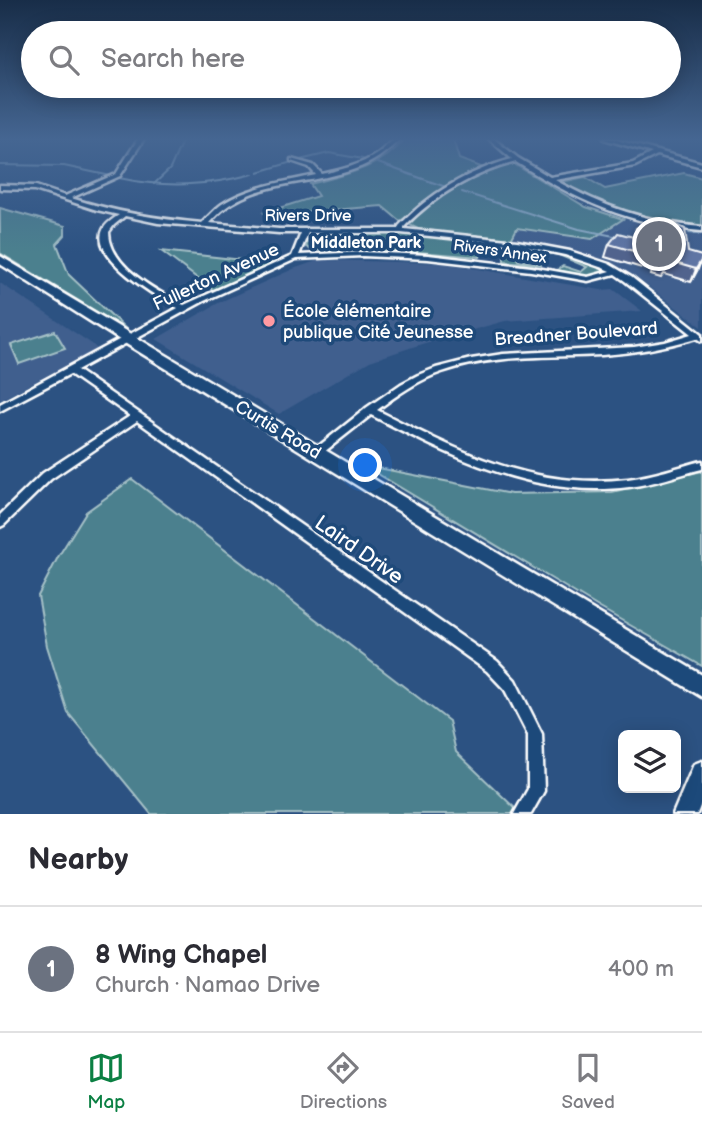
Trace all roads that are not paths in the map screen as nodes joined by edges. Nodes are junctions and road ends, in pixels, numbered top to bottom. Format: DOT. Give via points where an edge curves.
graph roads {
  1 [pos="113,177"];
  2 [pos="321,177"];
  3 [pos="470,177"];
  4 [pos="546,177"];
  5 [pos="561,177"];
  6 [pos="549,179"];
  7 [pos="0,187"];
  8 [pos="65,198"];
  9 [pos="123,215"];
  10 [pos="203,225"];
  11 [pos="702,229"];
  12 [pos="401,230"];
  13 [pos="305,231"];
  14 [pos="295,257"];
  15 [pos="0,259"];
  16 [pos="616,272"];
  17 [pos="183,308"];
  18 [pos="700,337"];
  19 [pos="127,339"];
  20 [pos="70,369"];
  21 [pos="0,408"];
  22 [pos="369,410"];
  23 [pos="136,417"];
  24 [pos="315,453"];
  25 [pos="702,465"];
  26 [pos="0,523"];
  27 [pos="702,687"];
  28 [pos="702,772"];
  29 [pos="522,814"];
  30 [pos="685,814"];
  1 -- 8 [label="street"];
  2 -- 10 [label="street" via="235,198"];
  3 -- 12 [label="street" via="425,204"];
  4 -- 6 [label="street"];
  5 -- 6 [label="street"];
  6 -- 11 [label="street" via="620,215"];
  7 -- 8 [label="street, Rivers Drive" via="36,188"];
  8 -- 9 [label="street, Rivers Drive"];
  9 -- 10 [label="street, Rivers Drive"];
  9 -- 17 [label="street" via="105,236 122,267 141,284"];
  10 -- 13 [label="street, Rivers Drive"];
  12 -- 13 [label="street, Rivers Drive"];
  12 -- 16 [label="street, Rivers Drive" via="542,247"];
  13 -- 14 [label="street, Fullerton Avenue"];
  14 -- 16 [label="street, Rivers Annex" via="428,257 587,279"];
  14 -- 17 [label="street, Fullerton Avenue"];
  15 -- 19 [label="main road, Curtis Road"];
  16 -- 18 [label="street, Rivers Drive"];
  17 -- 19 [label="street, Fullerton Avenue"];
  18 -- 22 [label="street, Breadner Boulevard" via="638,351 515,354 459,364 410,382"];
  19 -- 20 [label="street, Fullerton Avenue"];
  19 -- 24 [label="main road, Curtis Road"];
  20 -- 21 [label="street, Fullerton Avenue"];
  20 -- 23 [label="street, Laird Drive"];
  22 -- 24 [label="street, Breadner Boulevard"];
  22 -- 25 [label="street" via="454,454 515,477 617,484"];
  23 -- 26 [label="street" via="47,476"];
  23 -- 29 [label="street, Laird Drive" via="492,666 510,685 535,734 536,791"];
  24 -- 27 [label="main road, Curtis Road"];
  28 -- 30 [label="main road"];
}
